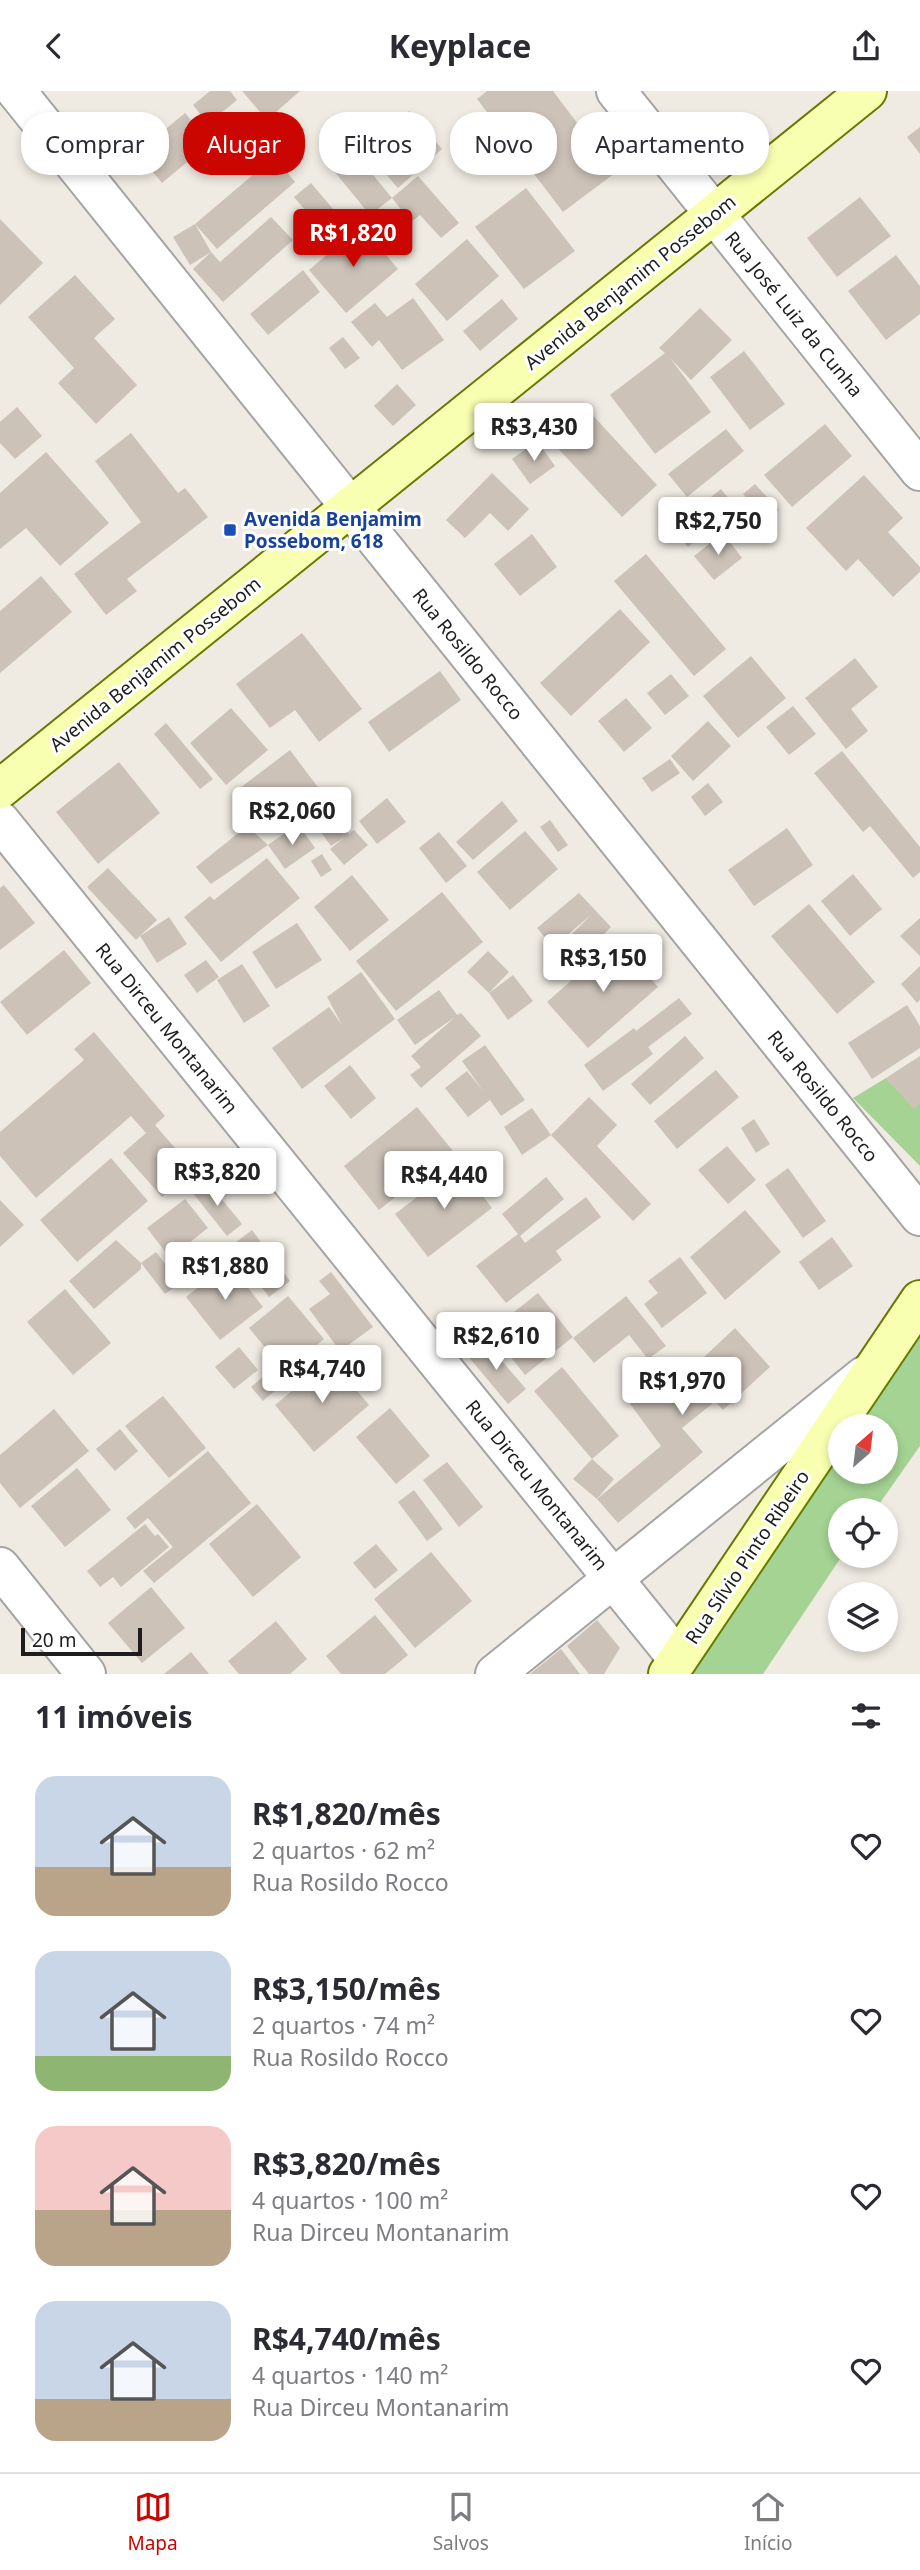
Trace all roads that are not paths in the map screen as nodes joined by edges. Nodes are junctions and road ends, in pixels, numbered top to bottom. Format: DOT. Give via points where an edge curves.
graph roads {
  1 [pos="16,91"];
  2 [pos="615,91"];
  3 [pos="867,91"];
  4 [pos="714,214"];
  5 [pos="920,471"];
  6 [pos="350,507"];
  7 [pos="0,789"];
  8 [pos="0,821"];
  9 [pos="920,1216"];
  10 [pos="920,1300"];
  11 [pos="874,1368"];
  12 [pos="0,1567"];
  13 [pos="613,1579"];
  14 [pos="673,1667"];
  15 [pos="86,1674"];
  16 [pos="495,1674"];
  1 -- 6 [label="street, Rua Rosildo Rocco"];
  2 -- 4 [label="street, Rua José Luiz da Cunha"];
  3 -- 4 [label="street, Avenida Benjamim Possebom"];
  4 -- 5 [label="street, Rua José Luiz da Cunha"];
  4 -- 6 [label="street, Avenida Benjamim Possebom"];
  6 -- 7 [label="street, Avenida Benjamim Possebom"];
  6 -- 9 [label="street, Rua Rosildo Rocco"];
  8 -- 13 [label="street, Rua Dirceu Montanarim"];
  10 -- 11 [label="street, Rua Sílvio Pinto Ribeiro"];
  11 -- 13 [label="street"];
  11 -- 14 [label="street, Rua Sílvio Pinto Ribeiro"];
  12 -- 15 [label="street"];
  13 -- 14 [label="street, Rua Dirceu Montanarim"];
  13 -- 16 [label="street"];
}
